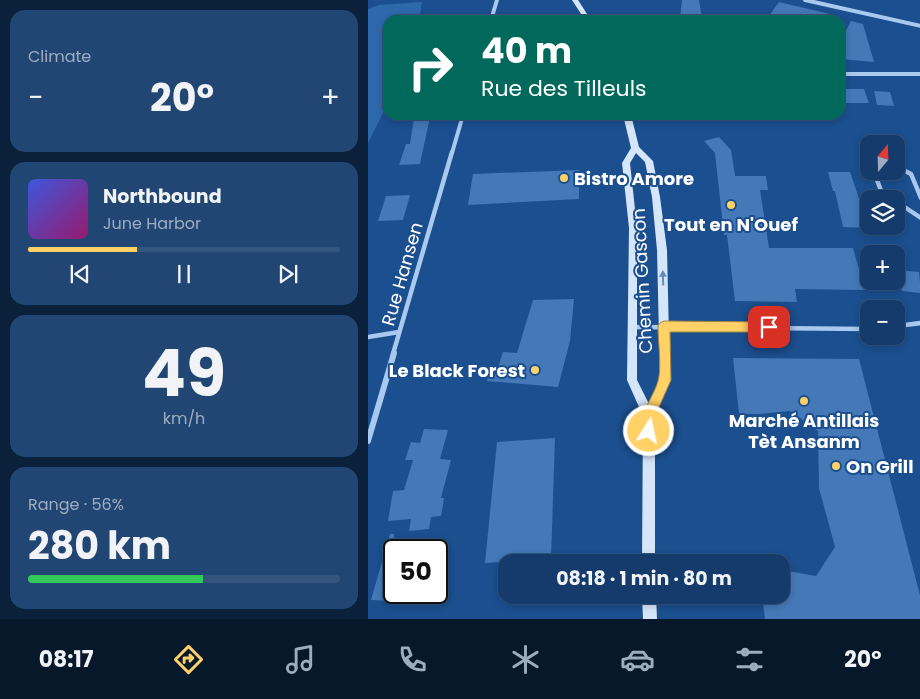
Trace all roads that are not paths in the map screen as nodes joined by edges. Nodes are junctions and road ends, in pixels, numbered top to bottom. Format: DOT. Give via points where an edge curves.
graph roads {
  1 [pos="497,0"];
  2 [pos="575,0"];
  3 [pos="805,0"];
  4 [pos="492,15"];
  5 [pos="585,15"];
  6 [pos="920,26"];
  7 [pos="845,74"];
  8 [pos="920,74"];
  9 [pos="462,120"];
  10 [pos="629,120"];
  11 [pos="635,148"];
  12 [pos="906,172"];
  13 [pos="920,198"];
  14 [pos="905,208"];
  15 [pos="920,218"];
  16 [pos="920,323"];
  17 [pos="905,325"];
  18 [pos="633,326"];
  19 [pos="664,326"];
  20 [pos="860,329"];
  21 [pos="399,332"];
  22 [pos="368,336"];
  23 [pos="649,416"];
  24 [pos="368,441"];
  25 [pos="649,554"];
  26 [pos="650,604"];
  27 [pos="650,619"];
  1 -- 4 [label="street"];
  2 -- 5 [label="main road"];
  3 -- 6 [label="street"];
  7 -- 8 [label="street"];
  9 -- 21 [label="street, Rue Hansen"];
  10 -- 11 [label="main road, Chemin Gascon"];
  11 -- 18 [label="main road, Chemin Gascon" via="626,163 634,228"];
  19 -- 11 [label="main road, Chemin Gascon, one-way" via="662,250 656,197 649,161"];
  12 -- 13 [label="street" via="911,174"];
  14 -- 15 [label="street"];
  16 -- 17 [label="street"];
  18 -- 19 [label="street"];
  18 -- 23 [label="main road, Chemin Gascon" via="632,380"];
  19 -- 20 [label="street"];
  19 -- 23 [label="main road, Chemin Gascon" via="664,380"];
  21 -- 22 [label="street"];
  21 -- 24 [label="street, Rue Hansen"];
  23 -- 25 [label="main road, Chemin Gascon"];
  26 -- 27 [label="main road"];
}
